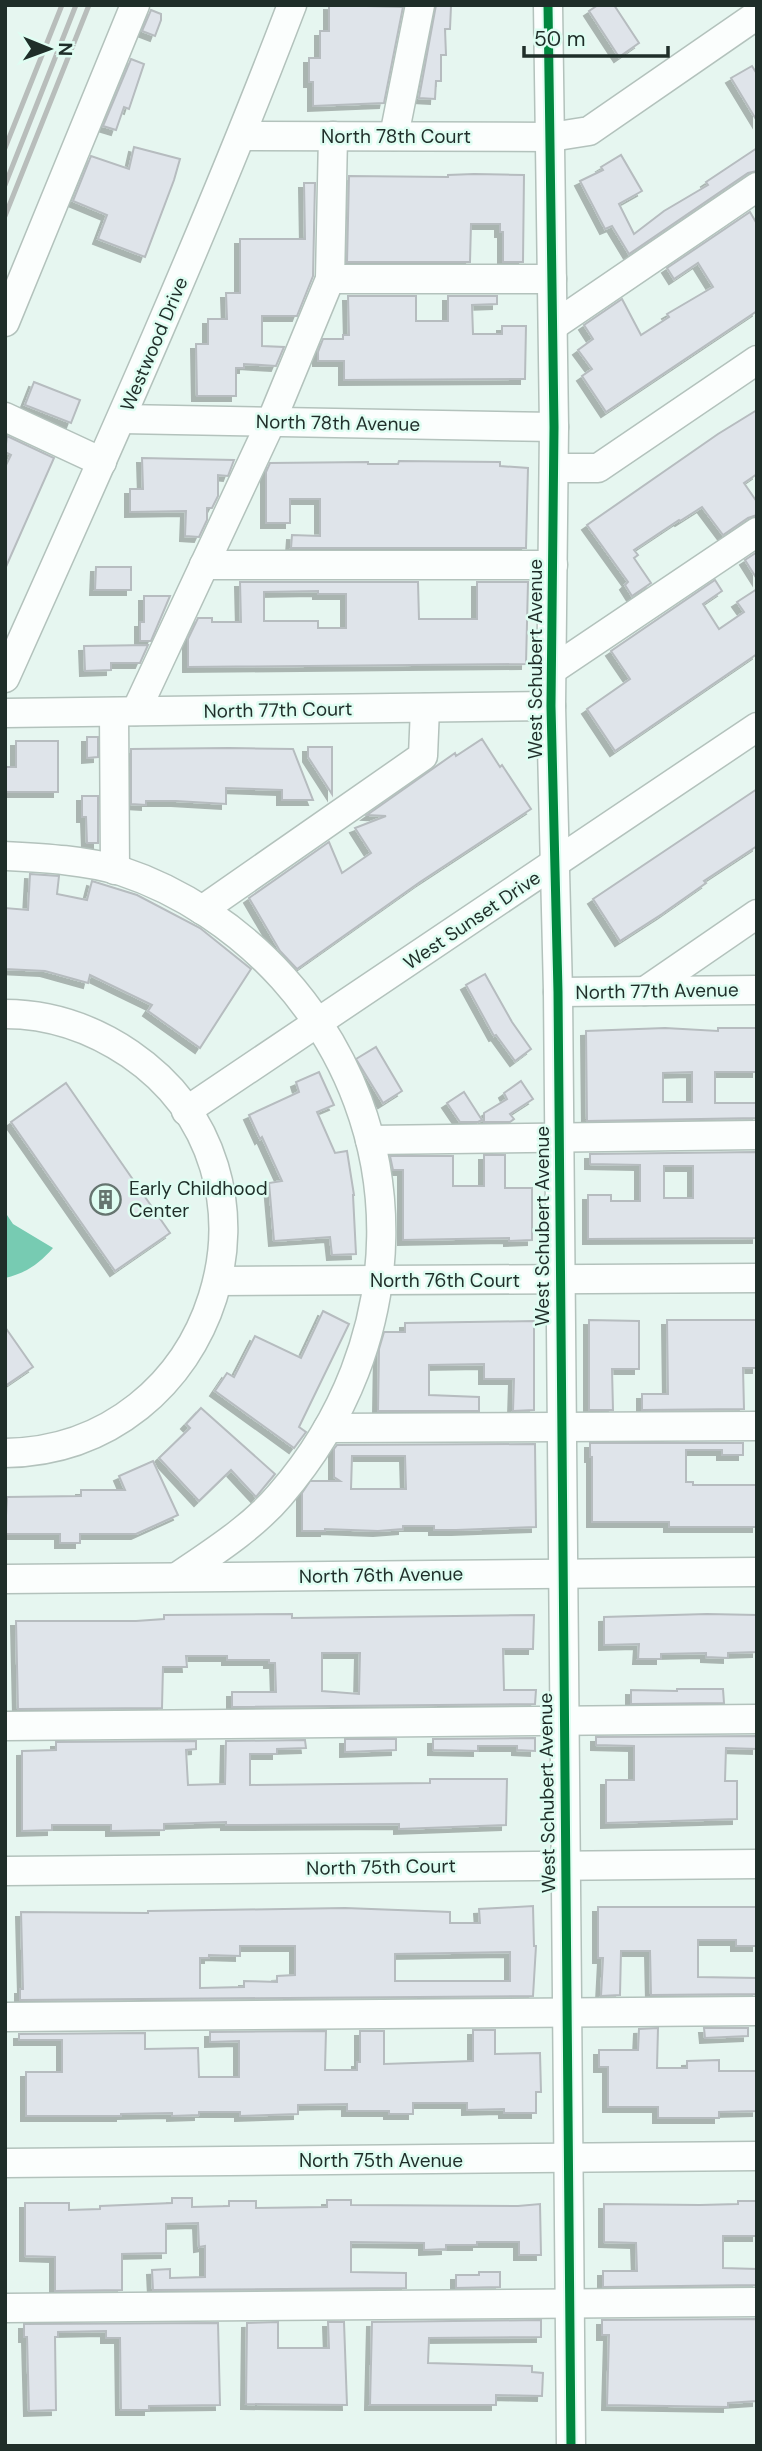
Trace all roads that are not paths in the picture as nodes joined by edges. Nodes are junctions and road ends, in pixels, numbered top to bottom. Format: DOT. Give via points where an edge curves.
graph roads {
  1 [pos="135,5"];
  2 [pos="292,5"];
  3 [pos="420,5"];
  4 [pos="548,5"];
  5 [pos="757,15"];
  6 [pos="242,136"];
  7 [pos="333,136"];
  8 [pos="394,136"];
  9 [pos="551,137"];
  10 [pos="757,187"];
  11 [pos="330,279"];
  12 [pos="552,279"];
  13 [pos="5,322"];
  14 [pos="553,326"];
  15 [pos="757,360"];
  16 [pos="5,417"];
  17 [pos="122,419"];
  18 [pos="271,422"];
  19 [pos="554,427"];
  20 [pos="103,462"];
  21 [pos="554,468"];
  22 [pos="757,532"];
  23 [pos="204,565"];
  24 [pos="553,565"];
  25 [pos="552,670"];
  26 [pos="5,678"];
  27 [pos="551,706"];
  28 [pos="425,708"];
  29 [pos="125,712"];
  30 [pos="5,713"];
  31 [pos="757,726"];
  32 [pos="5,856"];
  33 [pos="555,864"];
  34 [pos="114,870"];
  35 [pos="202,910"];
  36 [pos="757,914"];
  37 [pos="757,990"];
  38 [pos="645,991"];
  39 [pos="558,992"];
  40 [pos="5,1014"];
  41 [pos="319,1023"];
  42 [pos="186,1111"];
  43 [pos="757,1135"];
  44 [pos="559,1137"];
  45 [pos="370,1140"];
  46 [pos="757,1278"];
  47 [pos="561,1280"];
  48 [pos="218,1281"];
  49 [pos="378,1281"];
  50 [pos="757,1426"];
  51 [pos="561,1427"];
  52 [pos="328,1428"];
  53 [pos="5,1452"];
  54 [pos="757,1572"];
  55 [pos="562,1573"];
  56 [pos="177,1577"];
  57 [pos="5,1579"];
  58 [pos="757,1719"];
  59 [pos="564,1721"];
  60 [pos="5,1726"];
  61 [pos="757,1864"];
  62 [pos="566,1866"];
  63 [pos="5,1871"];
  64 [pos="757,2011"];
  65 [pos="567,2013"];
  66 [pos="5,2017"];
  67 [pos="757,2156"];
  68 [pos="568,2158"];
  69 [pos="5,2163"];
  70 [pos="757,2302"];
  71 [pos="570,2304"];
  72 [pos="5,2308"];
  73 [pos="571,2446"];
  1 -- 13 [label="street"];
  2 -- 6 [label="street, Westwood Drive"];
  3 -- 8 [label="street"];
  4 -- 9 [label="street, West Schubert Avenue"];
  5 -- 9 [label="street, North 78th Court" via="589,131"];
  6 -- 7 [label="street, North 78th Court"];
  6 -- 17 [label="street, Westwood Drive"];
  7 -- 8 [label="street, North 78th Court"];
  7 -- 11 [label="street"];
  8 -- 9 [label="street, North 78th Court"];
  9 -- 12 [label="street, West Schubert Avenue"];
  10 -- 14 [label="street"];
  11 -- 12 [label="street"];
  11 -- 18 [label="street"];
  12 -- 14 [label="street, West Schubert Avenue"];
  14 -- 19 [label="street, West Schubert Avenue"];
  15 -- 21 [label="street" via="598,468"];
  16 -- 20 [label="street"];
  17 -- 18 [label="street, North 78th Avenue"];
  17 -- 20 [label="street, Westwood Drive"];
  18 -- 19 [label="street, North 78th Avenue"];
  18 -- 23 [label="street"];
  19 -- 21 [label="street, West Schubert Avenue"];
  20 -- 26 [label="street, Westwood Drive"];
  21 -- 24 [label="street, West Schubert Avenue"];
  22 -- 25 [label="street"];
  23 -- 24 [label="street"];
  23 -- 29 [label="street"];
  24 -- 25 [label="street, West Schubert Avenue"];
  25 -- 27 [label="street, West Schubert Avenue"];
  27 -- 28 [label="street, North 77th Court"];
  27 -- 33 [label="street, West Schubert Avenue"];
  28 -- 29 [label="street, North 77th Court"];
  28 -- 35 [label="street" via="423,756"];
  29 -- 30 [label="street, North 77th Court"];
  29 -- 34 [label="street"];
  31 -- 33 [label="street, West Sunset Drive"];
  32 -- 34 [label="street"];
  33 -- 39 [label="street, West Schubert Avenue"];
  33 -- 41 [label="street, West Sunset Drive"];
  34 -- 35 [label="street"];
  35 -- 41 [label="street" via="256,950"];
  36 -- 38 [label="street"];
  37 -- 38 [label="street, North 77th Avenue"];
  38 -- 39 [label="street, North 77th Avenue"];
  39 -- 44 [label="street, West Schubert Avenue"];
  40 -- 42 [label="street" via="50,1019 104,1038 152,1071"];
  41 -- 42 [label="street, West Sunset Drive"];
  41 -- 45 [label="street" via="353,1087"];
  42 -- 48 [label="street" via="209,1154 219,1187 223,1230"];
  43 -- 44 [label="street"];
  44 -- 45 [label="street"];
  44 -- 47 [label="street, West Schubert Avenue"];
  45 -- 49 [label="street" via="382,1221"];
  46 -- 47 [label="street, North 76th Court"];
  47 -- 49 [label="street, North 76th Court"];
  47 -- 51 [label="street, West Schubert Avenue"];
  48 -- 49 [label="street, North 76th Court"];
  48 -- 53 [label="street" via="196,1340 146,1401 86,1437 36,1451"];
  49 -- 52 [label="street" via="361,1358"];
  50 -- 51 [label="street"];
  51 -- 52 [label="street"];
  51 -- 55 [label="street, West Schubert Avenue"];
  52 -- 56 [label="street" via="271,1506"];
  54 -- 55 [label="street, North 76th Avenue"];
  55 -- 56 [label="street, North 76th Avenue"];
  55 -- 59 [label="street, West Schubert Avenue"];
  56 -- 57 [label="street, North 76th Avenue"];
  58 -- 59 [label="street"];
  59 -- 60 [label="street"];
  59 -- 62 [label="street, West Schubert Avenue"];
  61 -- 62 [label="street, North 75th Court"];
  62 -- 63 [label="street, North 75th Court"];
  62 -- 65 [label="street, West Schubert Avenue"];
  64 -- 65 [label="street"];
  65 -- 66 [label="street"];
  65 -- 68 [label="street, West Schubert Avenue"];
  67 -- 68 [label="street, North 75th Avenue"];
  68 -- 69 [label="street, North 75th Avenue"];
  68 -- 71 [label="street, West Schubert Avenue"];
  70 -- 71 [label="street"];
  71 -- 72 [label="street"];
  71 -- 73 [label="street, West Schubert Avenue"];
}
